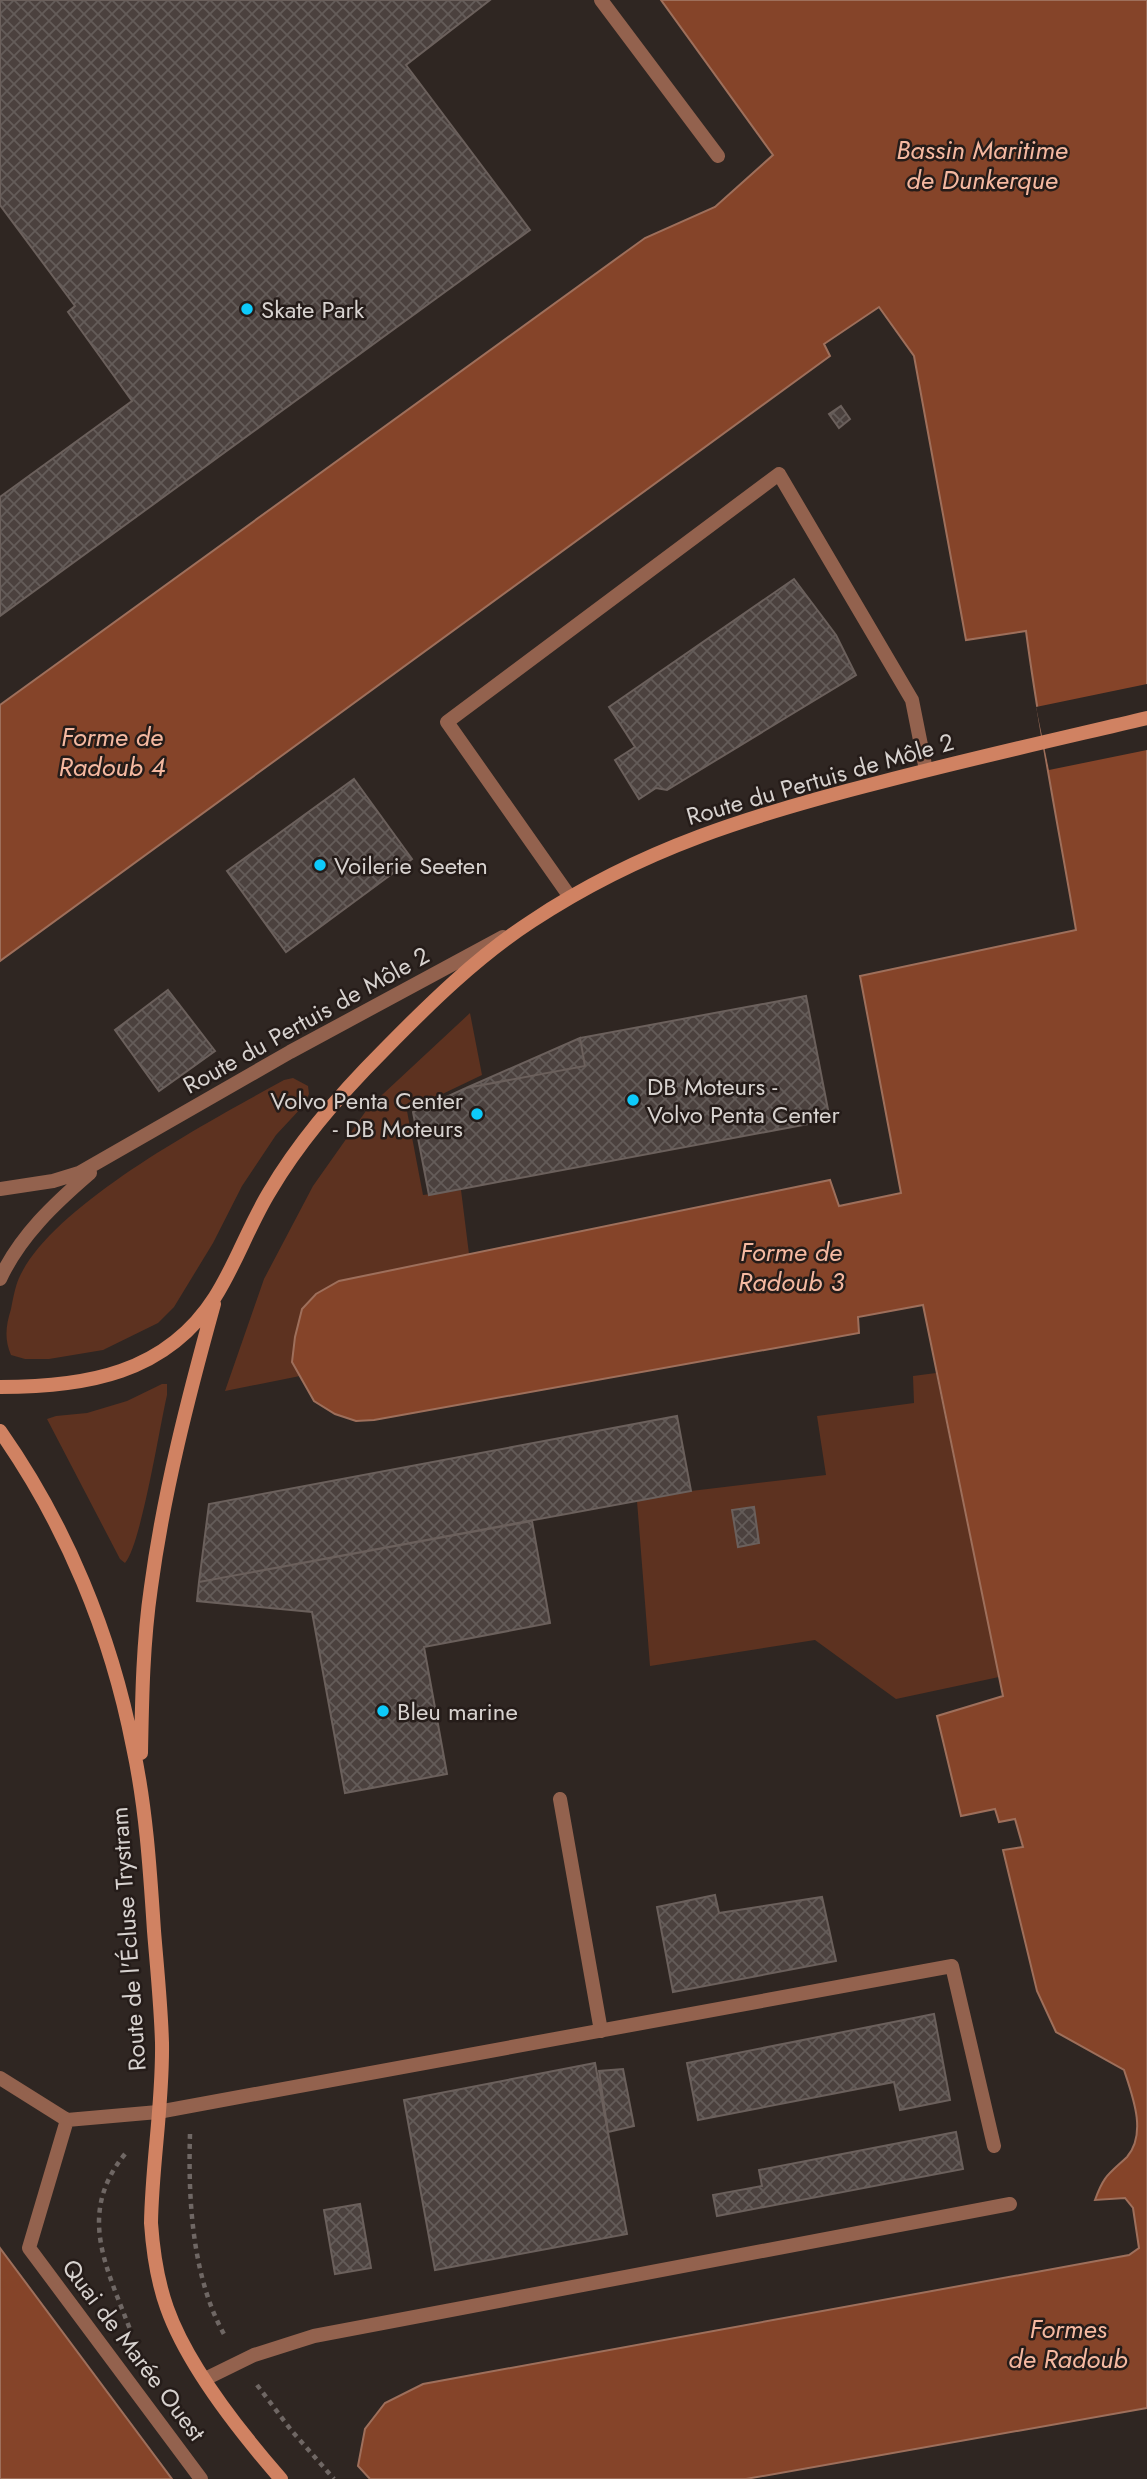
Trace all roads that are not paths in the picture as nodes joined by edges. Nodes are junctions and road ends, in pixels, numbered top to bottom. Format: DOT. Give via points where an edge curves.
graph roads {
  1 [pos="601,0"];
  2 [pos="718,156"];
  3 [pos="1147,719"];
  4 [pos="926,770"];
  5 [pos="570,897"];
  6 [pos="528,923"];
  7 [pos="107,1159"];
  8 [pos="0,1189"];
  9 [pos="0,1279"];
  10 [pos="216,1296"];
  11 [pos="0,1387"];
  12 [pos="0,1431"];
  13 [pos="140,1785"];
  14 [pos="560,1799"];
  15 [pos="601,2031"];
  16 [pos="0,2078"];
  17 [pos="158,2112"];
  18 [pos="66,2120"];
  19 [pos="994,2147"];
  20 [pos="1010,2204"];
  21 [pos="205,2379"];
  22 [pos="201,2479"];
  23 [pos="281,2479"];
  1 -- 2 [label="lane"];
  3 -- 4 [label="street, Route du Pertuis de Môle 2"];
  4 -- 5 [label="street, Route du Pertuis de Môle 2" via="704,834 652,854"];
  4 -- 5 [label="lane" via="912,700 779,474 447,722"];
  5 -- 6 [label="street, Route du Pertuis de Môle 2"];
  6 -- 7 [label="lane, Route du Pertuis de Môle 2" via="289,1052"];
  6 -- 10 [label="street, Route du Pertuis de Môle 2" via="419,1016 328,1113 268,1193"];
  7 -- 8 [label="lane, Route du Pertuis de Môle 2" via="53,1181"];
  7 -- 9 [label="lane, Route du Pertuis de Môle 2" via="41,1218"];
  10 -- 11 [label="street, Route du Pertuis de Môle 2" via="169,1347 136,1366 72,1383"];
  10 -- 13 [label="street, Route du Pertuis de Môle 2" via="178,1438 150,1589"];
  12 -- 13 [label="street, Route de l'Écluse Trystram" via="34,1482 82,1582 115,1671"];
  13 -- 17 [label="street, Route de l'Écluse Trystram" via="162,2041"];
  14 -- 15 [label="lane"];
  15 -- 17 [label="lane"];
  15 -- 19 [label="lane" via="952,1966"];
  16 -- 18 [label="lane"];
  17 -- 18 [label="lane"];
  17 -- 21 [label="street, Route de l'Écluse Trystram" via="151,2196 153,2252 167,2308"];
  18 -- 22 [label="lane, Quai de Marée Ouest" via="29,2248"];
  20 -- 21 [label="lane" via="314,2336 240,2361"];
  21 -- 23 [label="street, Route de l'Écluse Trystram"];
}
